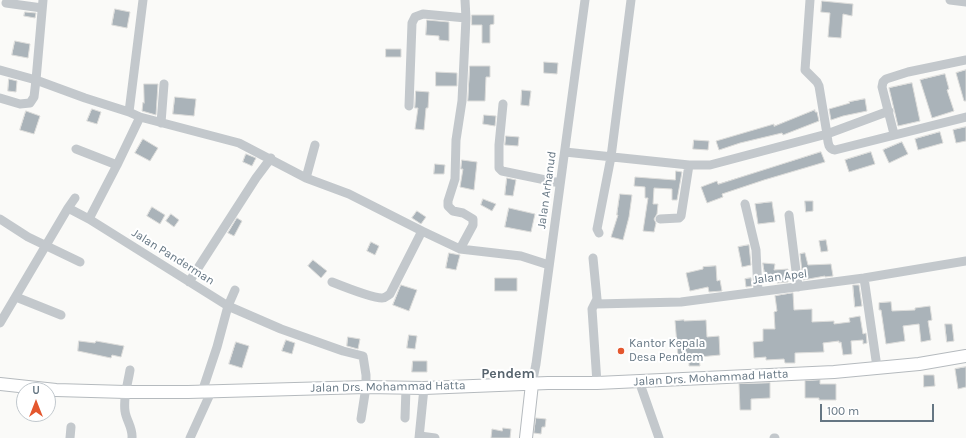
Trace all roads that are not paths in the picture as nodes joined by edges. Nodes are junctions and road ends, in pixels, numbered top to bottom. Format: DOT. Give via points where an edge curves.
graph roads {
  1 [pos="143,0"];
  2 [pos="465,0"];
  3 [pos="586,0"];
  4 [pos="631,0"];
  5 [pos="810,0"];
  6 [pos="950,0"];
  7 [pos="966,2"];
  8 [pos="6,3"];
  9 [pos="42,4"];
  10 [pos="466,18"];
  11 [pos="966,60"];
  12 [pos="0,70"];
  13 [pos="36,80"];
  14 [pos="164,84"];
  15 [pos="0,98"];
  16 [pos="503,104"];
  17 [pos="409,106"];
  18 [pos="129,112"];
  19 [pos="888,112"];
  20 [pos="140,117"];
  21 [pos="966,117"];
  22 [pos="161,123"];
  23 [pos="827,134"];
  24 [pos="894,134"];
  25 [pos="315,145"];
  26 [pos="76,150"];
  27 [pos="565,152"];
  28 [pos="611,157"];
  29 [pos="271,158"];
  30 [pos="117,165"];
  31 [pos="689,165"];
  32 [pos="306,178"];
  33 [pos="560,183"];
  34 [pos="75,198"];
  35 [pos="745,204"];
  36 [pos="68,208"];
  37 [pos="788,214"];
  38 [pos="0,219"];
  39 [pos="89,219"];
  40 [pos="660,219"];
  41 [pos="422,231"];
  42 [pos="599,234"];
  43 [pos="46,245"];
  44 [pos="460,249"];
  45 [pos="593,258"];
  46 [pos="966,261"];
  47 [pos="80,262"];
  48 [pos="549,265"];
  49 [pos="864,278"];
  50 [pos="189,282"];
  51 [pos="332,282"];
  52 [pos="798,286"];
  53 [pos="235,290"];
  54 [pos="758,292"];
  55 [pos="16,297"];
  56 [pos="596,304"];
  57 [pos="228,306"];
  58 [pos="61,315"];
  59 [pos="0,323"];
  60 [pos="966,356"];
  61 [pos="877,367"];
  62 [pos="130,370"];
  63 [pos="639,382"];
  64 [pos="597,383"];
  65 [pos="0,384"];
  66 [pos="532,384"];
  67 [pos="366,387"];
  68 [pos="406,388"];
  69 [pos="424,388"];
  70 [pos="126,392"];
  71 [pos="206,392"];
  72 [pos="405,418"];
  73 [pos="361,419"];
  74 [pos="71,427"];
  75 [pos="419,437"];
  76 [pos="70,438"];
  77 [pos="132,438"];
  78 [pos="190,438"];
  79 [pos="435,438"];
  80 [pos="526,438"];
  81 [pos="659,438"];
  1 -- 18 [label="street"];
  2 -- 10 [label="street"];
  3 -- 27 [label="street, Jalan Arhanud"];
  4 -- 28 [label="street"];
  5 -- 23 [label="street" via="804,70 817,82"];
  6 -- 7 [label="street"];
  8 -- 9 [label="street"];
  9 -- 13 [label="street"];
  10 -- 17 [label="street" via="423,14 415,17 412,23"];
  10 -- 44 [label="street" via="455,179 448,201 448,206 453,211 473,219 473,225"];
  11 -- 19 [label="street" via="886,79 882,87"];
  12 -- 13 [label="street"];
  13 -- 15 [label="street" via="34,98 30,103 20,104"];
  13 -- 18 [label="street"];
  14 -- 22 [label="street"];
  16 -- 33 [label="street" via="499,168 502,171"];
  18 -- 20 [label="street"];
  19 -- 23 [label="street"];
  19 -- 24 [label="street"];
  20 -- 22 [label="street"];
  20 -- 30 [label="street"];
  21 -- 24 [label="street"];
  22 -- 29 [label="street" via="239,142"];
  23 -- 24 [label="street" via="829,147 835,150"];
  23 -- 31 [label="street" via="718,164"];
  25 -- 32 [label="street"];
  26 -- 30 [label="street"];
  27 -- 28 [label="street"];
  27 -- 33 [label="street, Jalan Arhanud"];
  28 -- 31 [label="street"];
  28 -- 42 [label="street" via="597,229"];
  29 -- 32 [label="street"];
  29 -- 50 [label="street"];
  30 -- 39 [label="street"];
  31 -- 40 [label="street" via="681,216"];
  32 -- 41 [label="street" via="349,194"];
  33 -- 48 [label="street, Jalan Arhanud"];
  34 -- 36 [label="street"];
  35 -- 54 [label="street" via="756,250"];
  36 -- 39 [label="street, Jalan Panderman"];
  36 -- 43 [label="street"];
  37 -- 52 [label="street"];
  38 -- 43 [label="street"];
  39 -- 50 [label="street, Jalan Panderman"];
  41 -- 44 [label="street"];
  41 -- 51 [label="street" via="386,298"];
  43 -- 47 [label="street"];
  43 -- 55 [label="street"];
  44 -- 48 [label="street" via="521,256"];
  45 -- 56 [label="street"];
  46 -- 49 [label="street, Jalan Apel"];
  48 -- 66 [label="street, Jalan Arhanud"];
  49 -- 52 [label="street, Jalan Apel"];
  49 -- 61 [label="street"];
  50 -- 57 [label="street, Jalan Panderman"];
  52 -- 54 [label="street, Jalan Apel"];
  53 -- 57 [label="street"];
  54 -- 56 [label="street, Jalan Apel" via="681,302"];
  55 -- 58 [label="street"];
  55 -- 59 [label="street"];
  56 -- 64 [label="street" via="592,309"];
  57 -- 67 [label="street, Jalan Panderman" via="280,329 363,356"];
  57 -- 71 [label="street"];
  60 -- 61 [label="main road, Jalan Drs. Mohammad Hatta" via="919,364"];
  61 -- 63 [label="main road, Jalan Drs. Mohammad Hatta" via="834,372"];
  62 -- 70 [label="street"];
  63 -- 64 [label="main road, Jalan Drs. Mohammad Hatta"];
  63 -- 81 [label="street"];
  64 -- 66 [label="main road, Jalan Drs. Mohammad Hatta"];
  65 -- 70 [label="main road, Jalan Drs. Mohammad Hatta" via="56,390"];
  66 -- 69 [label="main road, Jalan Drs. Mohammad Hatta"];
  66 -- 80 [label="main road"];
  67 -- 68 [label="main road, Jalan Drs. Mohammad Hatta"];
  67 -- 71 [label="main road, Jalan Drs. Mohammad Hatta"];
  67 -- 73 [label="street"];
  68 -- 69 [label="main road, Jalan Drs. Mohammad Hatta"];
  68 -- 72 [label="street"];
  69 -- 75 [label="street"];
  70 -- 71 [label="main road, Jalan Drs. Mohammad Hatta"];
  70 -- 77 [label="street" via="125,411"];
  71 -- 78 [label="street"];
  74 -- 76 [label="street"];
  75 -- 79 [label="street"];
}
